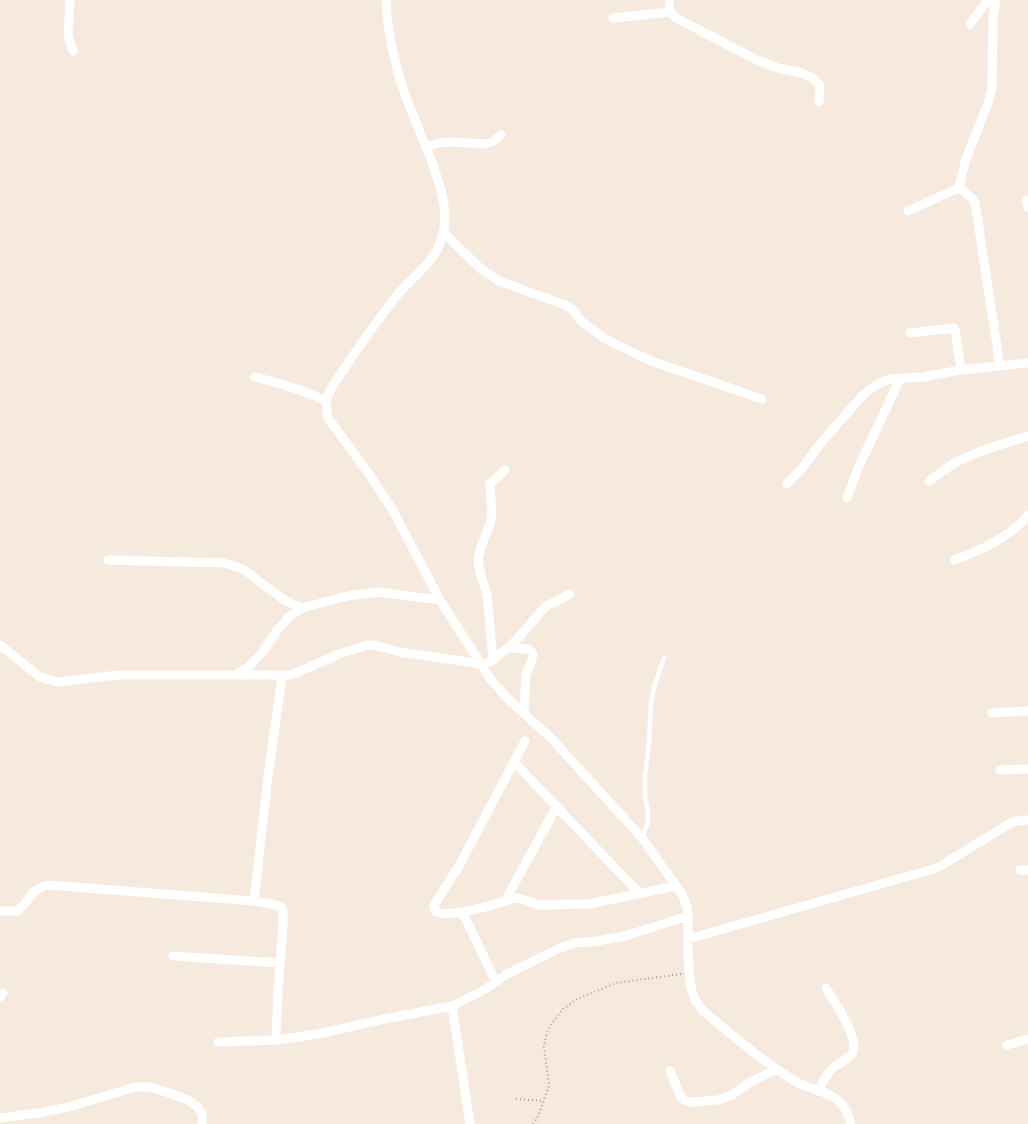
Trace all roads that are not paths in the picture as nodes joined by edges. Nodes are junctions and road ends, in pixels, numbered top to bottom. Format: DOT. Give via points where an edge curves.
graph roads {
  1 [pos="70,0"];
  2 [pos="386,0"];
  3 [pos="669,0"];
  4 [pos="988,0"];
  5 [pos="996,0"];
  6 [pos="670,12"];
  7 [pos="613,18"];
  8 [pos="970,24"];
  9 [pos="73,51"];
  10 [pos="819,102"];
  11 [pos="501,135"];
  12 [pos="426,147"];
  13 [pos="959,188"];
  14 [pos="908,211"];
  15 [pos="444,233"];
  16 [pos="910,333"];
  17 [pos="1028,363"];
  18 [pos="1000,366"];
  19 [pos="961,370"];
  20 [pos="255,377"];
  21 [pos="900,379"];
  22 [pos="762,398"];
  23 [pos="326,401"];
  24 [pos="1028,436"];
  25 [pos="505,470"];
  26 [pos="929,482"];
  27 [pos="787,484"];
  28 [pos="847,498"];
  29 [pos="1027,518"];
  30 [pos="108,560"];
  31 [pos="954,560"];
  32 [pos="570,594"];
  33 [pos="440,600"];
  34 [pos="302,608"];
  35 [pos="0,645"];
  36 [pos="508,648"];
  37 [pos="664,658"];
  38 [pos="493,660"];
  39 [pos="482,665"];
  40 [pos="234,675"];
  41 [pos="282,676"];
  42 [pos="1028,711"];
  43 [pos="524,713"];
  44 [pos="992,713"];
  45 [pos="525,740"];
  46 [pos="514,762"];
  47 [pos="1028,769"];
  48 [pos="1000,770"];
  49 [pos="557,806"];
  50 [pos="1028,820"];
  51 [pos="642,838"];
  52 [pos="676,886"];
  53 [pos="640,894"];
  54 [pos="254,901"];
  55 [pos="504,902"];
  56 [pos="0,911"];
  57 [pos="463,912"];
  58 [pos="688,916"];
  59 [pos="688,939"];
  60 [pos="173,956"];
  61 [pos="280,963"];
  62 [pos="496,982"];
  63 [pos="826,988"];
  64 [pos="452,1006"];
  65 [pos="276,1040"];
  66 [pos="1028,1040"];
  67 [pos="218,1042"];
  68 [pos="1007,1045"];
  69 [pos="777,1069"];
  70 [pos="670,1072"];
  71 [pos="818,1091"];
  72 [pos="0,1118"];
  73 [pos="202,1124"];
  74 [pos="470,1124"];
  75 [pos="851,1124"];
  1 -- 9 [label="street" via="68,36"];
  2 -- 12 [label="street" via="390,43 403,89"];
  3 -- 6 [label="street"];
  4 -- 8 [label="street"];
  5 -- 13 [label="street" via="993,16 992,87 965,162"];
  6 -- 7 [label="street"];
  6 -- 10 [label="street" via="676,18 757,60 813,78 820,86"];
  11 -- 12 [label="street" via="485,144 451,142"];
  12 -- 15 [label="street" via="444,198"];
  13 -- 14 [label="street"];
  13 -- 18 [label="street" via="975,203"];
  15 -- 22 [label="street" via="481,269 499,281 565,305 605,339 651,361"];
  15 -- 23 [label="street" via="430,260 402,289 374,325 328,393"];
  16 -- 19 [label="street" via="956,329"];
  17 -- 18 [label="street"];
  18 -- 19 [label="street"];
  19 -- 21 [label="street"];
  20 -- 23 [label="street"];
  21 -- 27 [label="street" via="890,378 862,396"];
  21 -- 28 [label="street" via="859,466"];
  23 -- 33 [label="street" via="328,418 392,509"];
  24 -- 26 [label="street" via="959,461"];
  25 -- 38 [label="street" via="490,484 492,512 478,561 487,594"];
  29 -- 31 [label="street" via="1016,529 979,551"];
  30 -- 34 [label="street" via="234,565 284,600"];
  32 -- 36 [label="street" via="545,607"];
  33 -- 34 [label="street" via="378,592 348,596"];
  33 -- 39 [label="street"];
  34 -- 40 [label="street" via="288,617 262,653 247,668"];
  35 -- 40 [label="street" via="40,677 57,682 118,675"];
  36 -- 38 [label="street"];
  36 -- 43 [label="street" via="529,649 533,654 526,675"];
  37 -- 51 [label="lane" via="654,684 651,702 645,775 648,822"];
  38 -- 39 [label="street"];
  39 -- 41 [label="street" via="368,645"];
  39 -- 43 [label="street" via="496,685"];
  40 -- 41 [label="street"];
  41 -- 54 [label="street"];
  42 -- 44 [label="street"];
  43 -- 51 [label="street" via="551,738"];
  45 -- 46 [label="street"];
  46 -- 49 [label="street"];
  46 -- 57 [label="street" via="459,866 434,905 435,911 439,914"];
  47 -- 48 [label="street"];
  49 -- 53 [label="street"];
  49 -- 55 [label="street"];
  50 -- 59 [label="street" via="1009,824 937,868"];
  51 -- 52 [label="street"];
  52 -- 53 [label="street"];
  52 -- 58 [label="street" via="682,894"];
  53 -- 55 [label="street" via="589,904 539,905 516,898"];
  54 -- 56 [label="street" via="48,885 32,893 20,909"];
  54 -- 61 [label="street" via="280,906 283,911"];
  55 -- 57 [label="street"];
  57 -- 62 [label="street"];
  58 -- 59 [label="street"];
  58 -- 62 [label="street" via="625,936 574,943 507,974"];
  59 -- 69 [label="street" via="689,973 692,992 698,1006"];
  60 -- 61 [label="street"];
  61 -- 65 [label="street"];
  62 -- 64 [label="street"];
  63 -- 71 [label="street" via="847,1023 854,1048 852,1055 827,1074"];
  64 -- 65 [label="street" via="318,1034"];
  64 -- 74 [label="street"];
  65 -- 67 [label="street"];
  66 -- 68 [label="street"];
  69 -- 70 [label="street" via="750,1082 732,1095 718,1100 692,1102 681,1097"];
  69 -- 71 [label="street" via="795,1081"];
  71 -- 75 [label="street" via="833,1096 842,1103"];
  72 -- 73 [label="street" via="64,1108 135,1087 149,1087 186,1099 198,1107 202,1114"];
}
